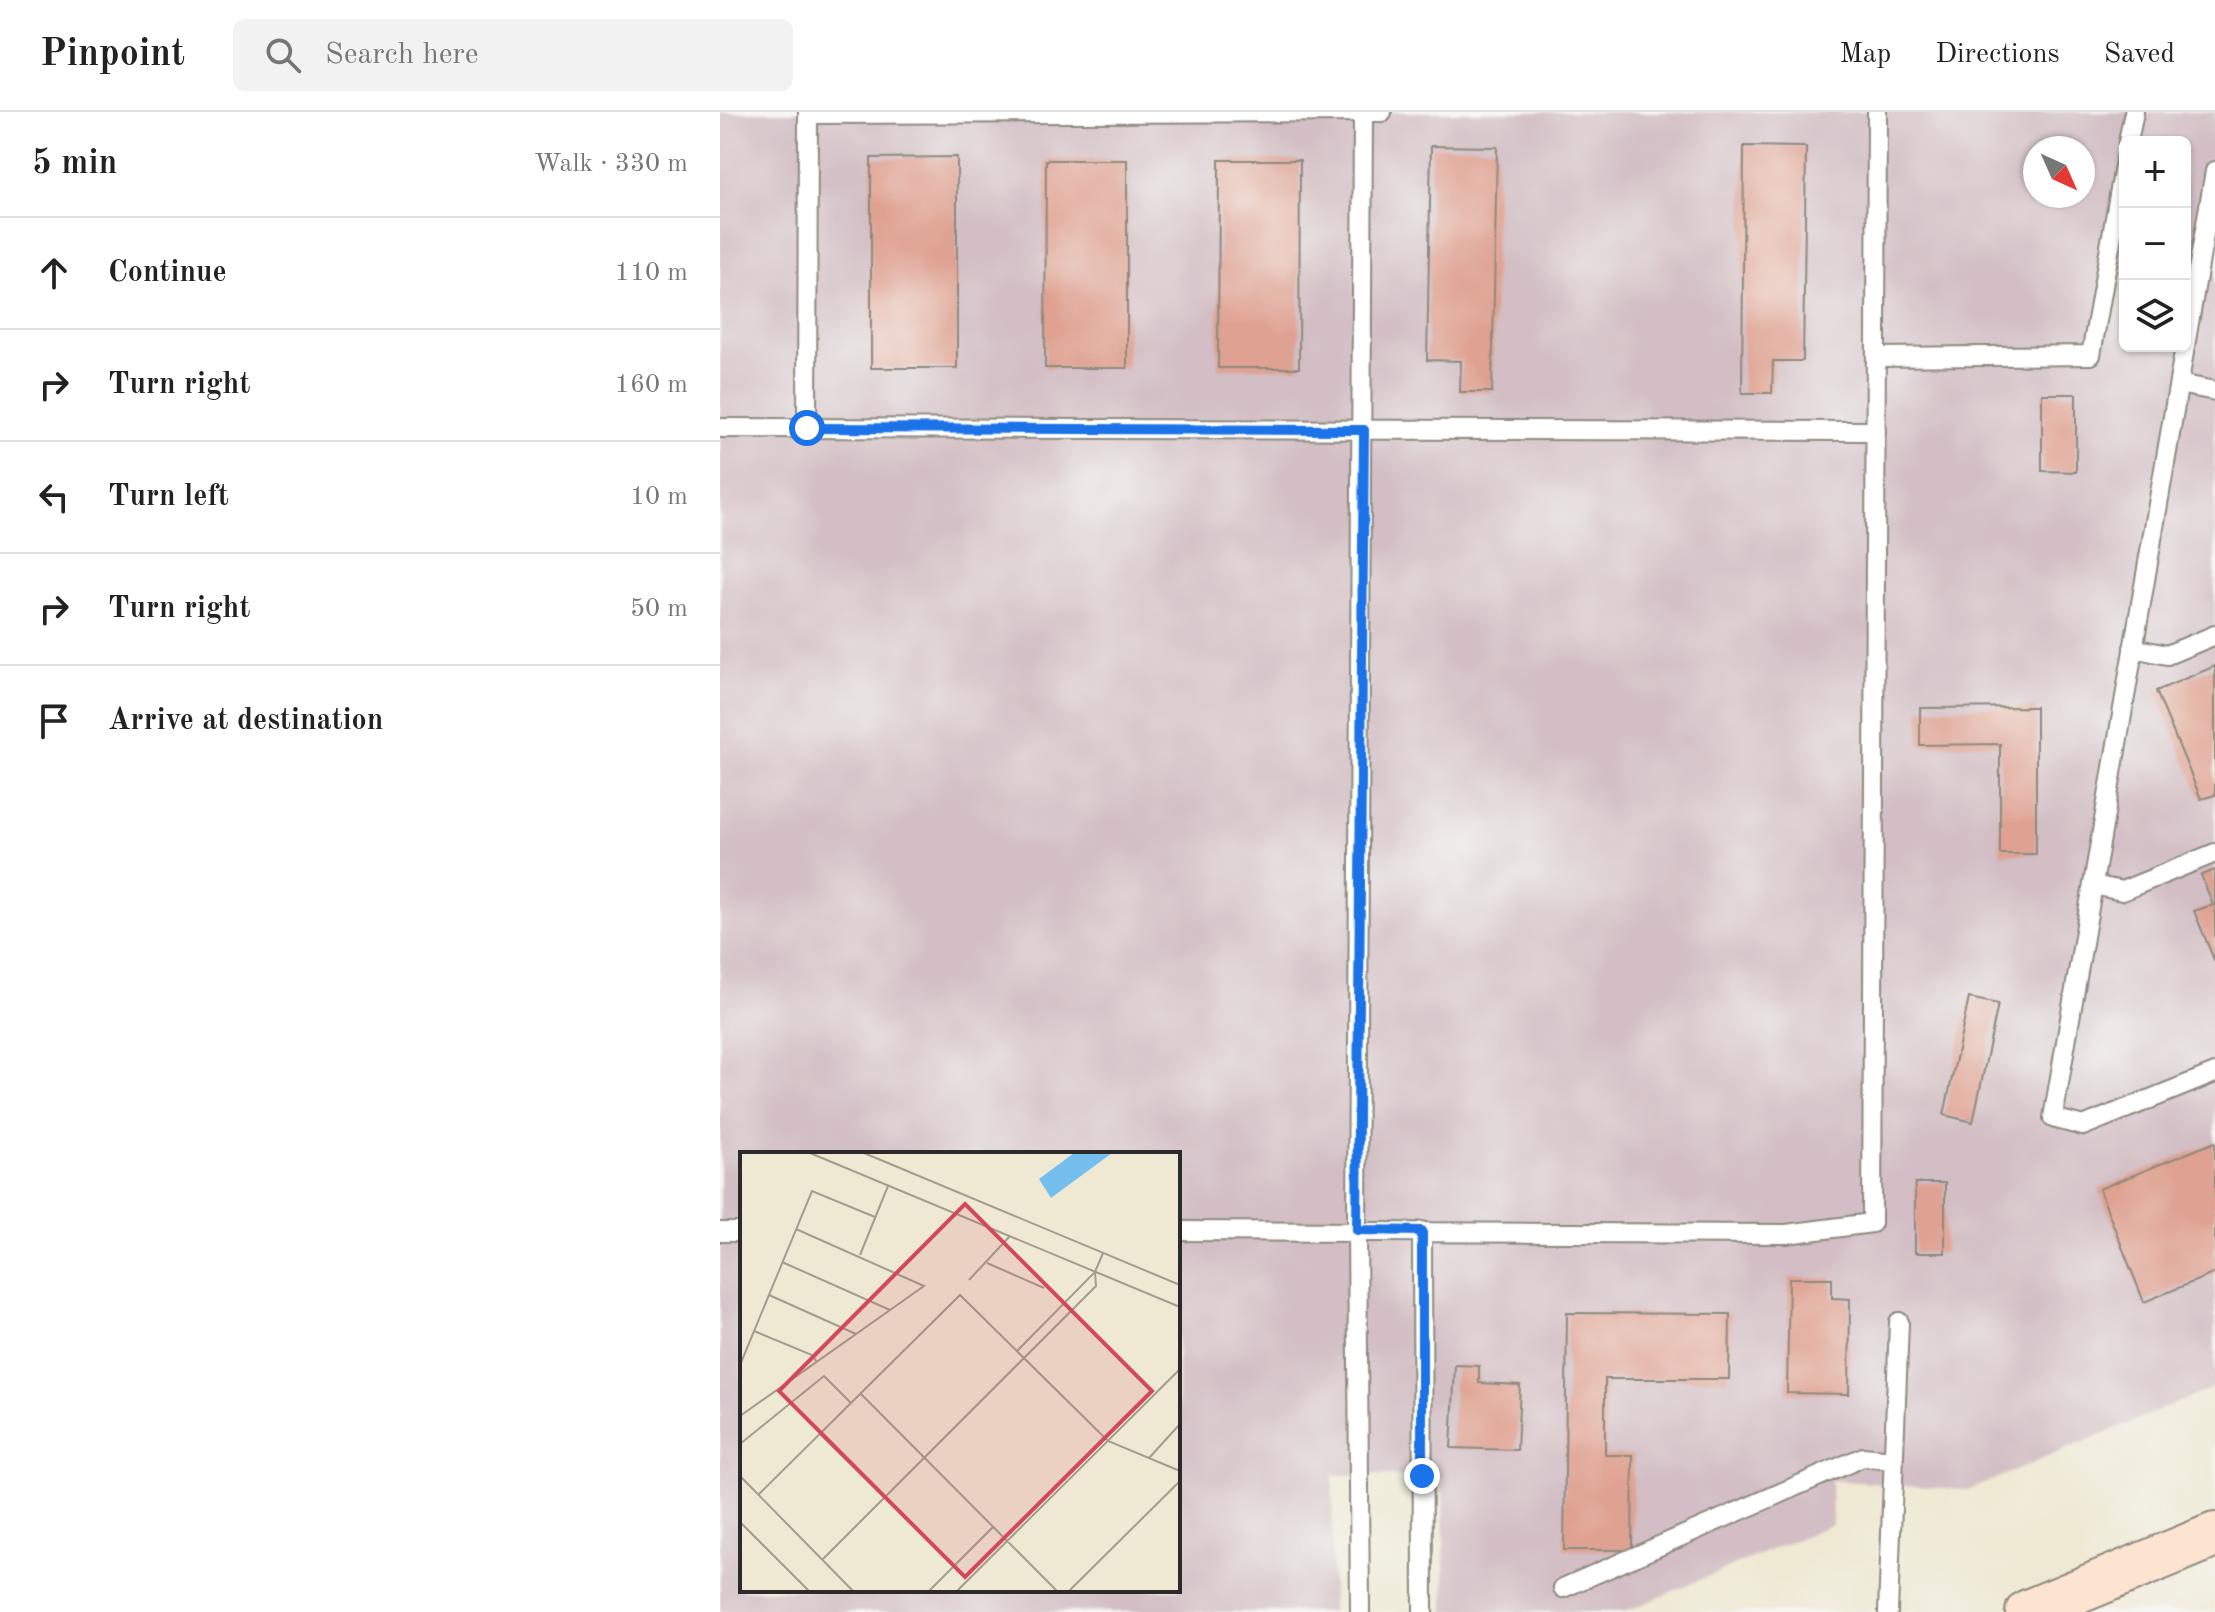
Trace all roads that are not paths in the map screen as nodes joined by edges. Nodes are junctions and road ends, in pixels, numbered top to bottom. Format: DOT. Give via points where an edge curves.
graph roads {
  1 [pos="1369,112"];
  2 [pos="1877,112"];
  3 [pos="2134,112"];
  4 [pos="808,113"];
  5 [pos="2129,136"];
  6 [pos="2215,171"];
  7 [pos="2119,195"];
  8 [pos="1876,357"];
  9 [pos="2179,384"];
  10 [pos="2215,391"];
  11 [pos="720,428"];
  12 [pos="807,428"];
  13 [pos="1364,430"];
  14 [pos="1876,431"];
  15 [pos="2215,635"];
  16 [pos="2133,648"];
  17 [pos="2215,853"];
  18 [pos="2093,885"];
  19 [pos="2215,1073"];
  20 [pos="1357,1230"];
  21 [pos="1180,1231"];
  22 [pos="1422,1231"];
  23 [pos="1899,1322"];
  24 [pos="1893,1460"];
  25 [pos="2215,1535"];
  26 [pos="1563,1588"];
  27 [pos="1360,1612"];
  28 [pos="1423,1612"];
  29 [pos="1888,1612"];
  30 [pos="2028,1612"];
  1 -- 4 [label="lane"];
  1 -- 13 [label="lane"];
  2 -- 8 [label="lane"];
  3 -- 5 [label="lane"];
  4 -- 12 [label="lane"];
  6 -- 9 [label="lane"];
  7 -- 8 [label="lane" via="2091,355"];
  8 -- 14 [label="lane"];
  9 -- 10 [label="lane"];
  9 -- 16 [label="lane"];
  11 -- 12 [label="lane"];
  12 -- 13 [label="lane"];
  13 -- 14 [label="lane"];
  13 -- 20 [label="lane"];
  14 -- 22 [label="lane" via="1872,1223 1786,1234"];
  15 -- 16 [label="lane" via="2167,655"];
  16 -- 18 [label="lane"];
  17 -- 18 [label="lane" via="2122,891"];
  18 -- 19 [label="lane" via="2053,1118 2083,1126"];
  20 -- 21 [label="lane"];
  20 -- 22 [label="lane"];
  20 -- 27 [label="lane"];
  22 -- 28 [label="lane"];
  23 -- 24 [label="lane"];
  24 -- 26 [label="lane" via="1863,1457"];
  24 -- 29 [label="lane"];
  25 -- 30 [label="main road"];
}
